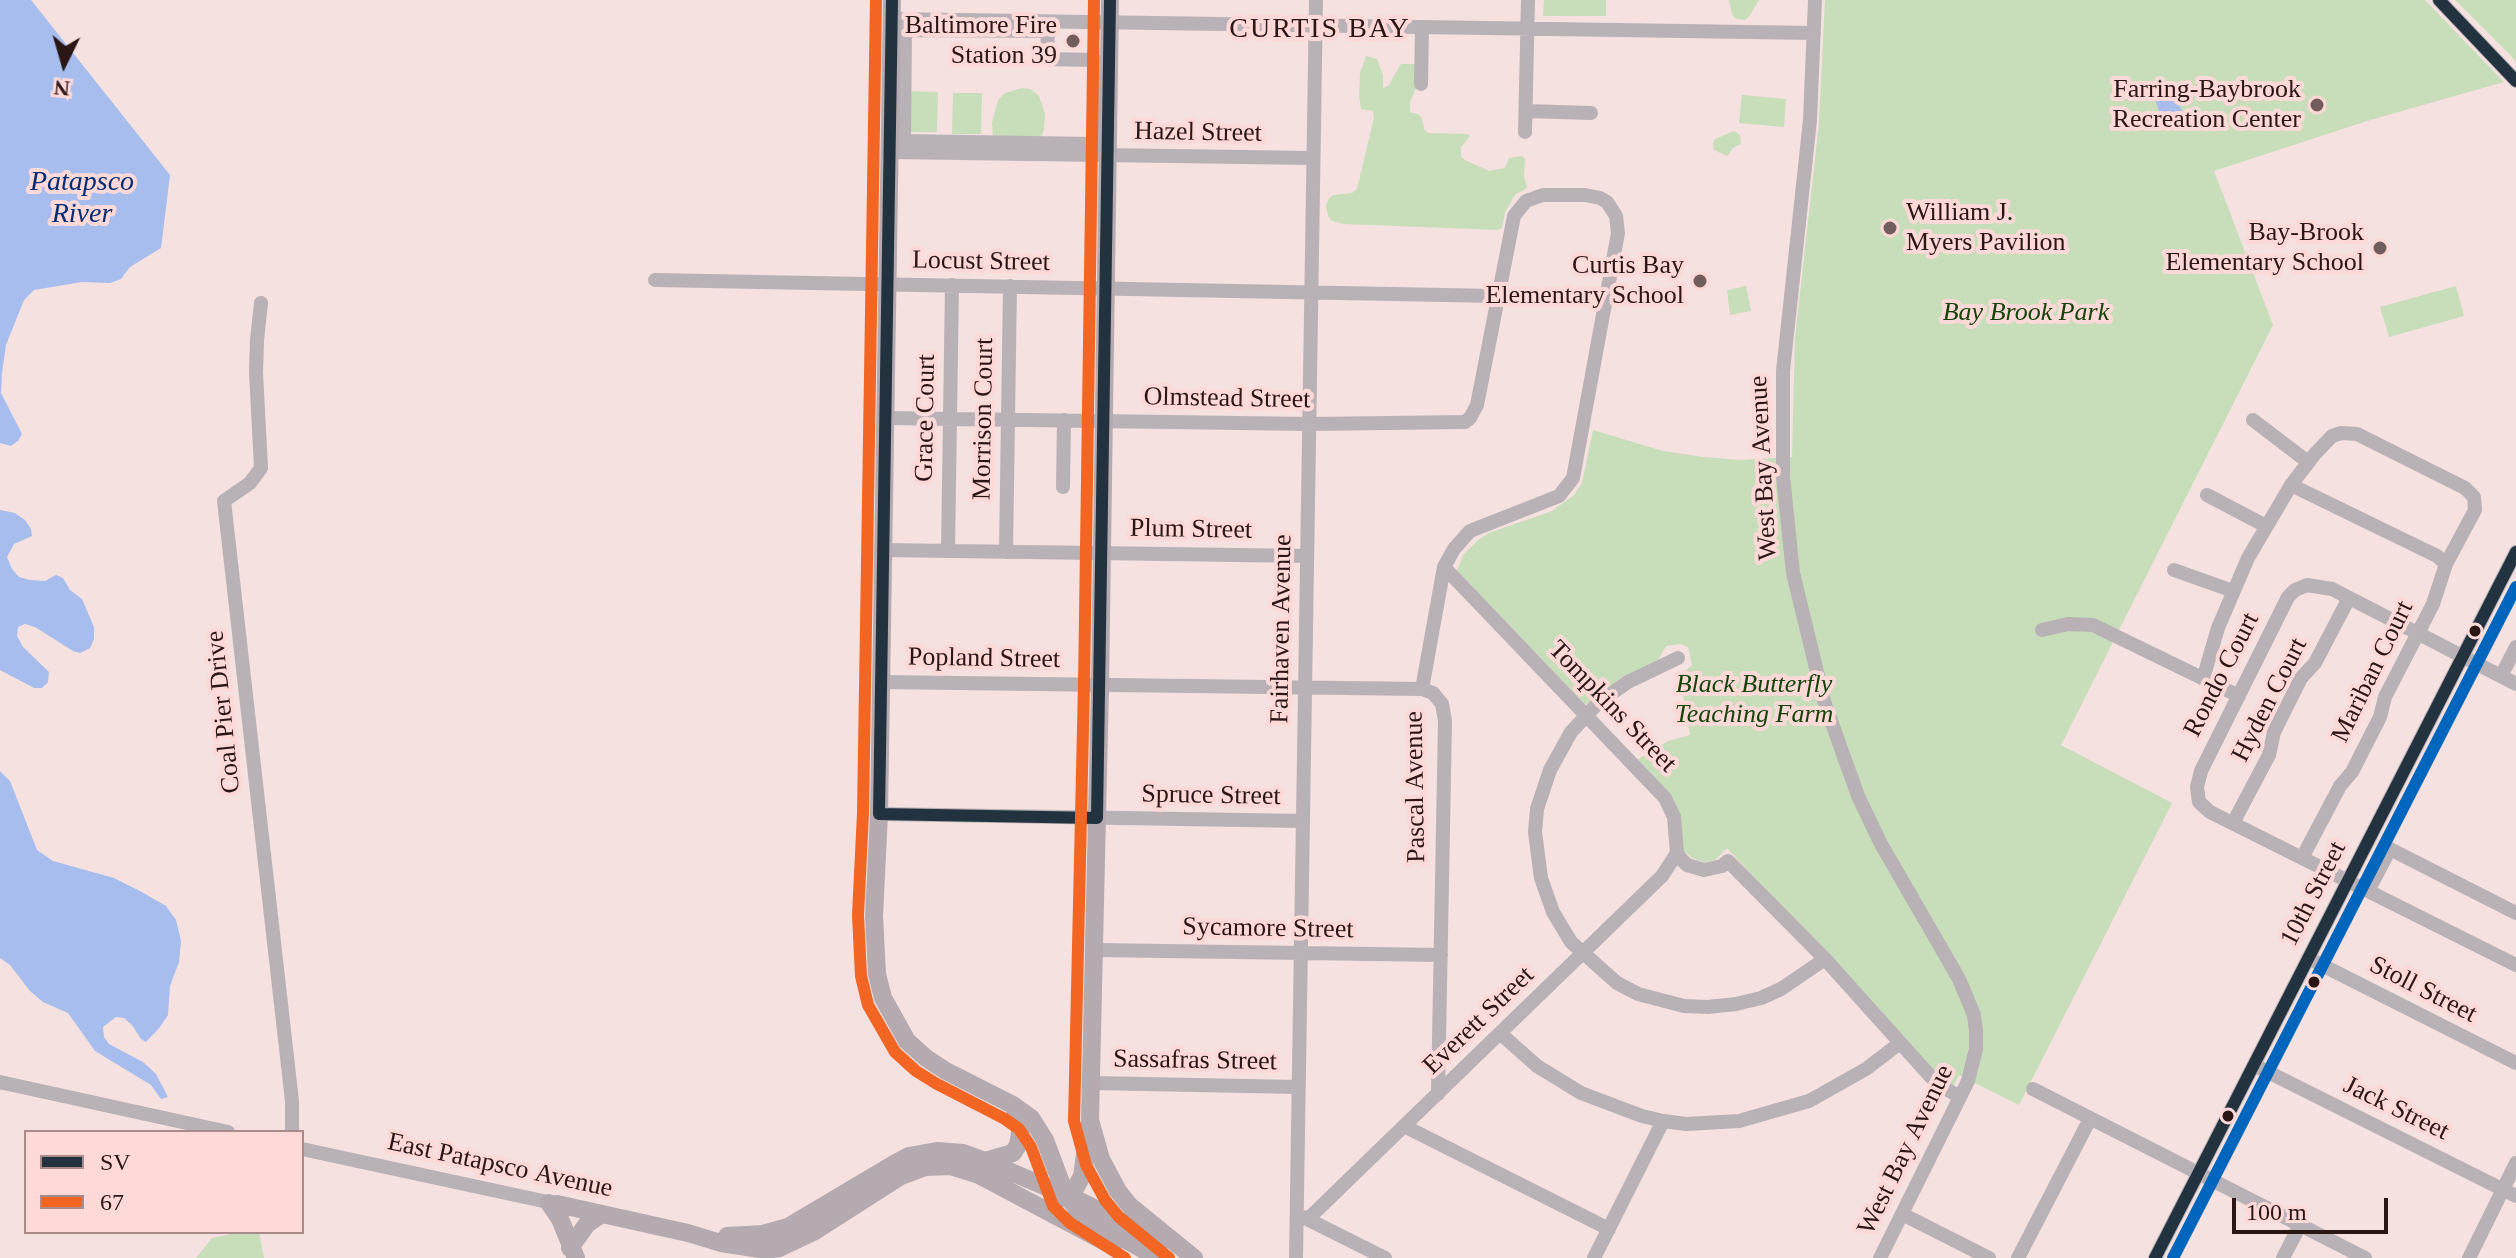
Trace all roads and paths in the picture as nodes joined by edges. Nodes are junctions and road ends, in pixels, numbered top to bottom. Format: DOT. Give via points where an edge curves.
graph roads {
  1 [pos="1110,0"];
  2 [pos="1316,0"];
  3 [pos="1528,0"];
  4 [pos="1815,0"];
  5 [pos="2439,0"];
  6 [pos="892,9"];
  7 [pos="1109,22"];
  8 [pos="1315,25"];
  9 [pos="1422,27"];
  10 [pos="1527,29"];
  11 [pos="1814,33"];
  12 [pos="2516,81"];
  13 [pos="1421,84"];
  14 [pos="1526,111"];
  15 [pos="1591,113"];
  16 [pos="1525,132"];
  17 [pos="1100,150"];
  18 [pos="890,152"];
  19 [pos="1313,158"];
  20 [pos="655,280"];
  21 [pos="888,284"];
  22 [pos="952,285"];
  23 [pos="1010,286"];
  24 [pos="1105,288"];
  25 [pos="1311,292"];
  26 [pos="1497,296"];
  27 [pos="261,303"];
  28 [pos="885,418"];
  29 [pos="950,419"];
  30 [pos="1008,420"];
  31 [pos="1064,420"];
  32 [pos="2253,420"];
  33 [pos="1103,421"];
  34 [pos="1309,424"];
  35 [pos="2308,462"];
  36 [pos="2291,485"];
  37 [pos="1063,487"];
  38 [pos="2207,495"];
  39 [pos="2266,526"];
  40 [pos="883,550"];
  41 [pos="948,551"];
  42 [pos="1006,552"];
  43 [pos="2516,552"];
  44 [pos="1101,553"];
  45 [pos="1307,556"];
  46 [pos="2446,564"];
  47 [pos="1444,567"];
  48 [pos="2174,570"];
  49 [pos="2233,591"];
  50 [pos="2349,598"];
  51 [pos="2042,630"];
  52 [pos="2418,634"];
  53 [pos="2516,647"];
  54 [pos="2462,657"];
  55 [pos="1678,658"];
  56 [pos="2501,676"];
  57 [pos="2203,679"];
  58 [pos="881,682"];
  59 [pos="2516,684"];
  60 [pos="1100,685"];
  61 [pos="1305,688"];
  62 [pos="1422,689"];
  63 [pos="2239,696"];
  64 [pos="1586,715"];
  65 [pos="879,814"];
  66 [pos="1097,818"];
  67 [pos="1303,821"];
  68 [pos="2233,823"];
  69 [pos="1677,853"];
  70 [pos="2302,858"];
  71 [pos="2348,881"];
  72 [pos="2368,891"];
  73 [pos="2516,913"];
  74 [pos="1095,950"];
  75 [pos="1300,954"];
  76 [pos="1441,955"];
  77 [pos="1583,955"];
  78 [pos="2308,958"];
  79 [pos="1825,959"];
  80 [pos="2516,965"];
  81 [pos="1501,1034"];
  82 [pos="1900,1043"];
  83 [pos="2516,1063"];
  84 [pos="2254,1065"];
  85 [pos="0,1082"];
  86 [pos="1092,1083"];
  87 [pos="1298,1087"];
  88 [pos="2033,1089"];
  89 [pos="1438,1094"];
  90 [pos="1960,1097"];
  91 [pos="1013,1105"];
  92 [pos="2090,1119"];
  93 [pos="1090,1120"];
  94 [pos="1663,1121"];
  95 [pos="1404,1126"];
  96 [pos="219,1130"];
  97 [pos="292,1130"];
  98 [pos="304,1149"];
  99 [pos="2516,1163"];
  100 [pos="982,1168"];
  101 [pos="2199,1174"];
  102 [pos="2510,1193"];
  103 [pos="1066,1196"];
  104 [pos="553,1204"];
  105 [pos="1902,1214"];
  106 [pos="600,1215"];
  107 [pos="1302,1216"];
  108 [pos="2300,1225"];
  109 [pos="1609,1229"];
  110 [pos="571,1255"];
  111 [pos="1137,1258"];
  112 [pos="1158,1258"];
  113 [pos="1193,1258"];
  114 [pos="1296,1258"];
  115 [pos="1385,1258"];
  116 [pos="1594,1258"];
  117 [pos="1880,1258"];
  118 [pos="1989,1258"];
  119 [pos="2018,1258"];
  120 [pos="2155,1258"];
  121 [pos="2283,1258"];
  122 [pos="2365,1258"];
  123 [pos="2469,1258"];
  1 -- 7 [label="main road"];
  2 -- 8 [label="street, Fairhaven Avenue"];
  3 -- 10 [label="street"];
  4 -- 11 [label="street, West Bay Avenue"];
  5 -- 12 [label="street"];
  6 -- 7 [label="street"];
  6 -- 18 [label="main road"];
  7 -- 8 [label="street"];
  7 -- 17 [label="main road"];
  8 -- 9 [label="street"];
  8 -- 19 [label="street, Fairhaven Avenue"];
  9 -- 10 [label="street"];
  9 -- 13 [label="street"];
  10 -- 11 [label="street"];
  10 -- 14 [label="street"];
  11 -- 90 [label="street, West Bay Avenue" via="1783,371 1783,476 1793,573 1824,701 1858,796 1974,1015 1976,1049"];
  14 -- 15 [label="street"];
  14 -- 16 [label="street"];
  17 -- 17 [label="street" via="1095,60 1047,59 1048,31 905,30 904,141"];
  17 -- 18 [label="street, Hazel Street"];
  17 -- 19 [label="street, Hazel Street"];
  17 -- 24 [label="main road"];
  18 -- 21 [label="main road"];
  19 -- 25 [label="street, Fairhaven Avenue"];
  20 -- 21 [label="street, Locust Street"];
  21 -- 22 [label="street, Locust Street"];
  21 -- 28 [label="main road"];
  22 -- 23 [label="street, Locust Street"];
  22 -- 29 [label="street, Grace Court"];
  23 -- 24 [label="street, Locust Street"];
  23 -- 30 [label="street, Morrison Court"];
  24 -- 25 [label="street, Locust Street"];
  24 -- 33 [label="main road"];
  25 -- 26 [label="street, Locust Street"];
  25 -- 34 [label="street, Fairhaven Avenue"];
  26 -- 34 [label="street, Olmstead Street" via="1477,405 1470,418 1458,423"];
  26 -- 47 [label="street, Pascal Avenue" via="1514,216 1526,201 1553,194 1607,202 1618,233 1573,478 1549,502 1470,531"];
  27 -- 97 [label="street, Coal Pier Drive" via="256,372 261,468 224,501"];
  28 -- 29 [label="street, Olmstead Street"];
  28 -- 40 [label="main road"];
  29 -- 30 [label="street, Olmstead Street"];
  29 -- 41 [label="street, Grace Court"];
  30 -- 31 [label="street, Olmstead Street"];
  30 -- 42 [label="street, Morrison Court"];
  31 -- 33 [label="street, Olmstead Street"];
  31 -- 37 [label="street"];
  32 -- 35 [label="street"];
  33 -- 34 [label="street, Olmstead Street"];
  33 -- 44 [label="main road"];
  34 -- 45 [label="street, Fairhaven Avenue"];
  35 -- 36 [label="street"];
  35 -- 46 [label="street, Mariban Court" via="2325,442 2341,433 2357,434 2465,488 2474,497 2475,510"];
  36 -- 39 [label="street"];
  36 -- 46 [label="street"];
  38 -- 39 [label="street"];
  39 -- 49 [label="street"];
  40 -- 41 [label="street, Plum Street"];
  40 -- 58 [label="main road"];
  41 -- 42 [label="street, Plum Street"];
  42 -- 44 [label="street, Plum Street"];
  43 -- 54 [label="street, 10th Street"];
  44 -- 45 [label="street, Plum Street"];
  44 -- 60 [label="main road"];
  45 -- 61 [label="street, Fairhaven Avenue"];
  46 -- 52 [label="street, Mariban Court"];
  47 -- 62 [label="street, Pascal Avenue"];
  47 -- 64 [label="street, Tompkins Street"];
  48 -- 49 [label="street"];
  49 -- 57 [label="street"];
  50 -- 52 [label="street"];
  50 -- 63 [label="street, Rondo Court" via="2307,585 2295,590"];
  50 -- 68 [label="street, Hyden Court" via="2315,663 2301,678"];
  51 -- 57 [label="street" via="2093,625"];
  52 -- 54 [label="street"];
  52 -- 70 [label="street, Mariban Court" via="2352,772"];
  53 -- 56 [label="street"];
  54 -- 56 [label="street"];
  54 -- 71 [label="street, 10th Street"];
  55 -- 64 [label="street" via="1612,691"];
  56 -- 59 [label="street"];
  57 -- 63 [label="street"];
  58 -- 60 [label="street, Popland Street"];
  58 -- 65 [label="main road"];
  60 -- 61 [label="street, Popland Street"];
  60 -- 66 [label="main road"];
  61 -- 62 [label="street, Popland Street"];
  61 -- 67 [label="street, Fairhaven Avenue"];
  62 -- 76 [label="street, Pascal Avenue" via="1438,697 1445,721"];
  63 -- 68 [label="street, Rondo Court" via="2201,771 2197,797 2210,812"];
  64 -- 69 [label="street, Tompkins Street" via="1671,806"];
  64 -- 77 [label="street" via="1550,770 1535,832 1546,895 1561,928"];
  65 -- 66 [label="street, Spruce Street"];
  65 -- 91 [label="main road" via="874,949 883,998 907,1041 926,1058"];
  66 -- 67 [label="street, Spruce Street"];
  66 -- 74 [label="main road"];
  67 -- 75 [label="street, Fairhaven Avenue"];
  68 -- 70 [label="street"];
  69 -- 77 [label="street, Everett Street" via="1662,876"];
  69 -- 79 [label="street" via="1687,865 1704,870 1728,861"];
  70 -- 71 [label="street"];
  71 -- 72 [label="street"];
  71 -- 78 [label="street, 10th Street"];
  72 -- 73 [label="street" via="2390,849"];
  72 -- 80 [label="street"];
  74 -- 75 [label="street, Sycamore Street"];
  74 -- 86 [label="main road"];
  75 -- 76 [label="street, Sycamore Street"];
  75 -- 87 [label="street, Fairhaven Avenue"];
  76 -- 89 [label="street, Pascal Avenue"];
  77 -- 79 [label="street" via="1638,994 1708,1007 1771,994"];
  77 -- 81 [label="street, Everett Street"];
  78 -- 83 [label="street, Stoll Street"];
  78 -- 84 [label="street, 10th Street"];
  79 -- 82 [label="street"];
  81 -- 89 [label="street, Everett Street"];
  81 -- 94 [label="street" via="1537,1066 1581,1093"];
  82 -- 90 [label="street" via="1941,1086"];
  82 -- 94 [label="street" via="1809,1101 1739,1121"];
  84 -- 101 [label="street, 10th Street"];
  84 -- 102 [label="street, Jack Street"];
  85 -- 96 [label="street"];
  86 -- 87 [label="street, Sassafras Street"];
  86 -- 93 [label="main road"];
  87 -- 107 [label="street, Fairhaven Avenue"];
  88 -- 92 [label="street"];
  89 -- 95 [label="street, Everett Street"];
  90 -- 105 [label="street, West Bay Avenue"];
  91 -- 100 [label="main road" via="1021,1127 1018,1145 1013,1153"];
  91 -- 103 [label="main road" via="1039,1129"];
  92 -- 101 [label="street"];
  92 -- 119 [label="street"];
  93 -- 103 [label="main road" via="1082,1176"];
  93 -- 113 [label="main road" via="1118,1191"];
  94 -- 109 [label="street"];
  95 -- 107 [label="street, Everett Street"];
  95 -- 109 [label="street"];
  98 -- 104 [label="street, East Patapsco Avenue"];
  99 -- 102 [label="street"];
  100 -- 103 [label="main road, East Patapsco Avenue"];
  100 -- 106 [label="main road, East Patapsco Avenue" via="951,1152 921,1153 808,1218 749,1236 688,1233"];
  100 -- 111 [label="main road, East Patapsco Avenue" via="1046,1212"];
  101 -- 108 [label="street"];
  101 -- 120 [label="street, 10th Street"];
  102 -- 123 [label="street"];
  103 -- 112 [label="main road" via="1103,1227"];
  103 -- 113 [label="main road, East Patapsco Avenue"];
  104 -- 106 [label="main road, East Patapsco Avenue"];
  104 -- 110 [label="main road"];
  105 -- 117 [label="street, West Bay Avenue"];
  105 -- 118 [label="street"];
  106 -- 110 [label="main road" via="582,1230"];
  107 -- 114 [label="street, Fairhaven Avenue"];
  107 -- 115 [label="street"];
  108 -- 121 [label="street"];
  108 -- 122 [label="street"];
  109 -- 116 [label="street"];
}
